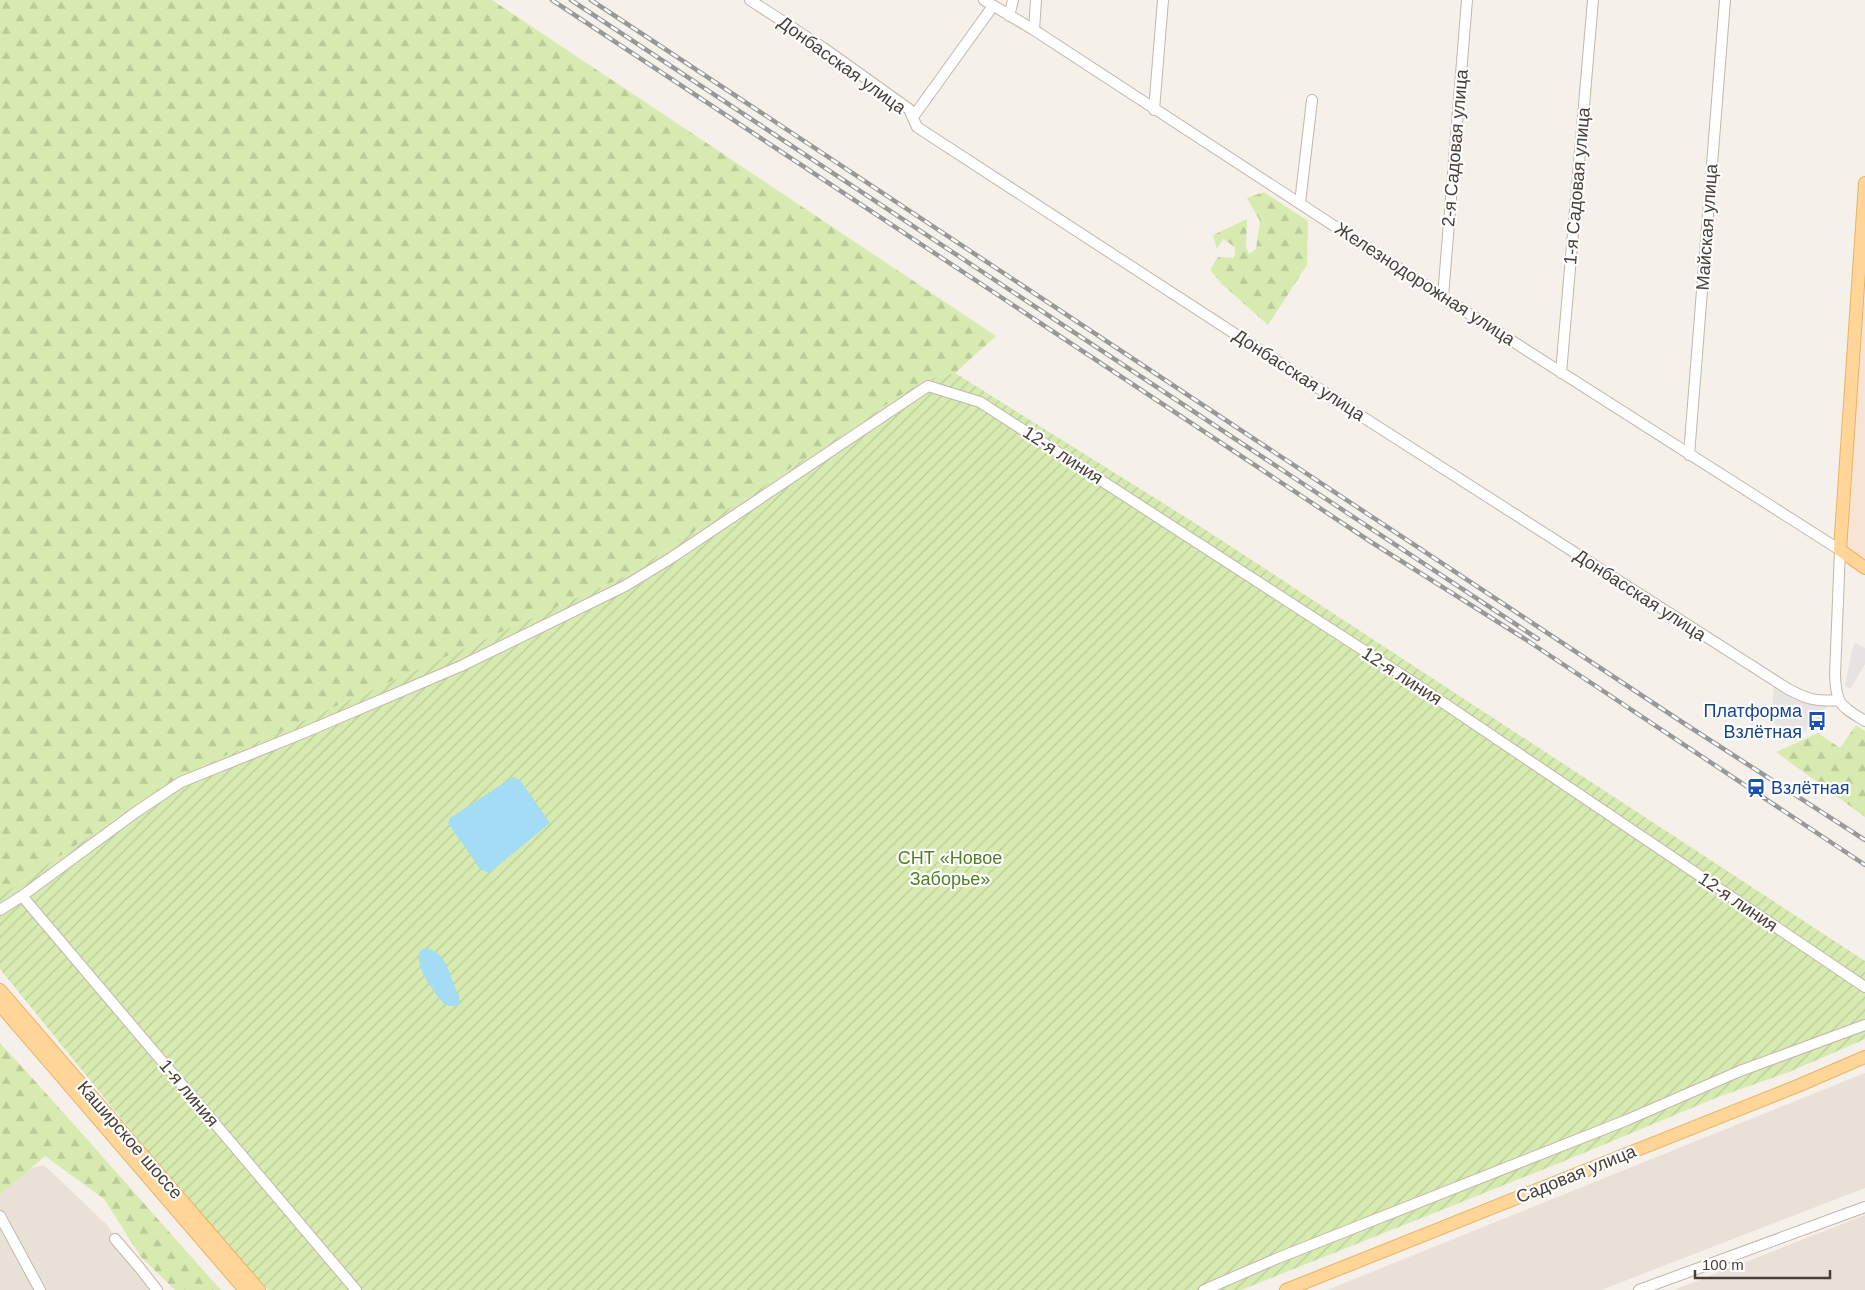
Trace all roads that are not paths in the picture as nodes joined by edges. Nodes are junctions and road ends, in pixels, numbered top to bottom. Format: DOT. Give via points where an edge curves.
graph roads {
  1 [pos="750,0"];
  2 [pos="1013,0"];
  3 [pos="1036,0"];
  4 [pos="1163,0"];
  5 [pos="1467,0"];
  6 [pos="1593,0"];
  7 [pos="1725,0"];
  8 [pos="989,3"];
  9 [pos="1009,16"];
  10 [pos="1034,30"];
  11 [pos="1312,100"];
  12 [pos="1154,110"];
  13 [pos="913,117"];
  14 [pos="1865,183"];
  15 [pos="1300,203"];
  16 [pos="1443,297"];
  17 [pos="1561,373"];
  18 [pos="1689,455"];
  19 [pos="1840,550"];
  20 [pos="1865,568"];
  21 [pos="1838,700"];
  22 [pos="1865,721"];
  23 [pos="22,896"];
  24 [pos="0,910"];
  25 [pos="1865,987"];
  26 [pos="0,990"];
  27 [pos="0,1005"];
  28 [pos="1865,1025"];
  29 [pos="1865,1057"];
  30 [pos="1865,1207"];
  31 [pos="0,1216"];
  32 [pos="115,1239"];
  33 [pos="40,1290"];
  34 [pos="157,1290"];
  35 [pos="245,1290"];
  36 [pos="259,1290"];
  37 [pos="356,1290"];
  38 [pos="1204,1290"];
  39 [pos="1286,1290"];
  40 [pos="1639,1290"];
  1 -- 13 [label="street, Донбасская улица" via="909,109"];
  2 -- 9 [label="street"];
  3 -- 10 [label="street"];
  4 -- 12 [label="street"];
  5 -- 16 [label="street, 2-я Садовая улица"];
  6 -- 17 [label="street, 1-я Садовая улица"];
  7 -- 18 [label="street, Майская улица"];
  8 -- 9 [label="street, Железнодорожная улица"];
  8 -- 13 [label="street"];
  9 -- 10 [label="street, Железнодорожная улица"];
  10 -- 12 [label="street, Железнодорожная улица"];
  11 -- 15 [label="street"];
  12 -- 15 [label="street, Железнодорожная улица"];
  13 -- 21 [label="street, Донбасская улица" via="917,126 1726,650 1801,696 1821,702"];
  14 -- 19 [label="main road"];
  15 -- 16 [label="street, Железнодорожная улица"];
  16 -- 17 [label="street, Железнодорожная улица"];
  17 -- 18 [label="street, Железнодорожная улица"];
  18 -- 19 [label="street, Железнодорожная улица"];
  19 -- 20 [label="main road, Железнодорожная улица"];
  19 -- 21 [label="street" via="1834,675"];
  21 -- 22 [label="street"];
  23 -- 24 [label="street"];
  23 -- 25 [label="street, 12-я линия" via="181,782 452,669 626,586 928,386 980,402 1408,679"];
  23 -- 37 [label="street, 1-я линия"];
  26 -- 36 [label="main road, Каширское шоссе"];
  27 -- 35 [label="main road, Каширское шоссе"];
  28 -- 38 [label="street" via="1740,1071 1627,1120"];
  29 -- 39 [label="main road, Садовая улица"];
  30 -- 40 [label="street"];
  31 -- 33 [label="street"];
  32 -- 34 [label="street"];
}
